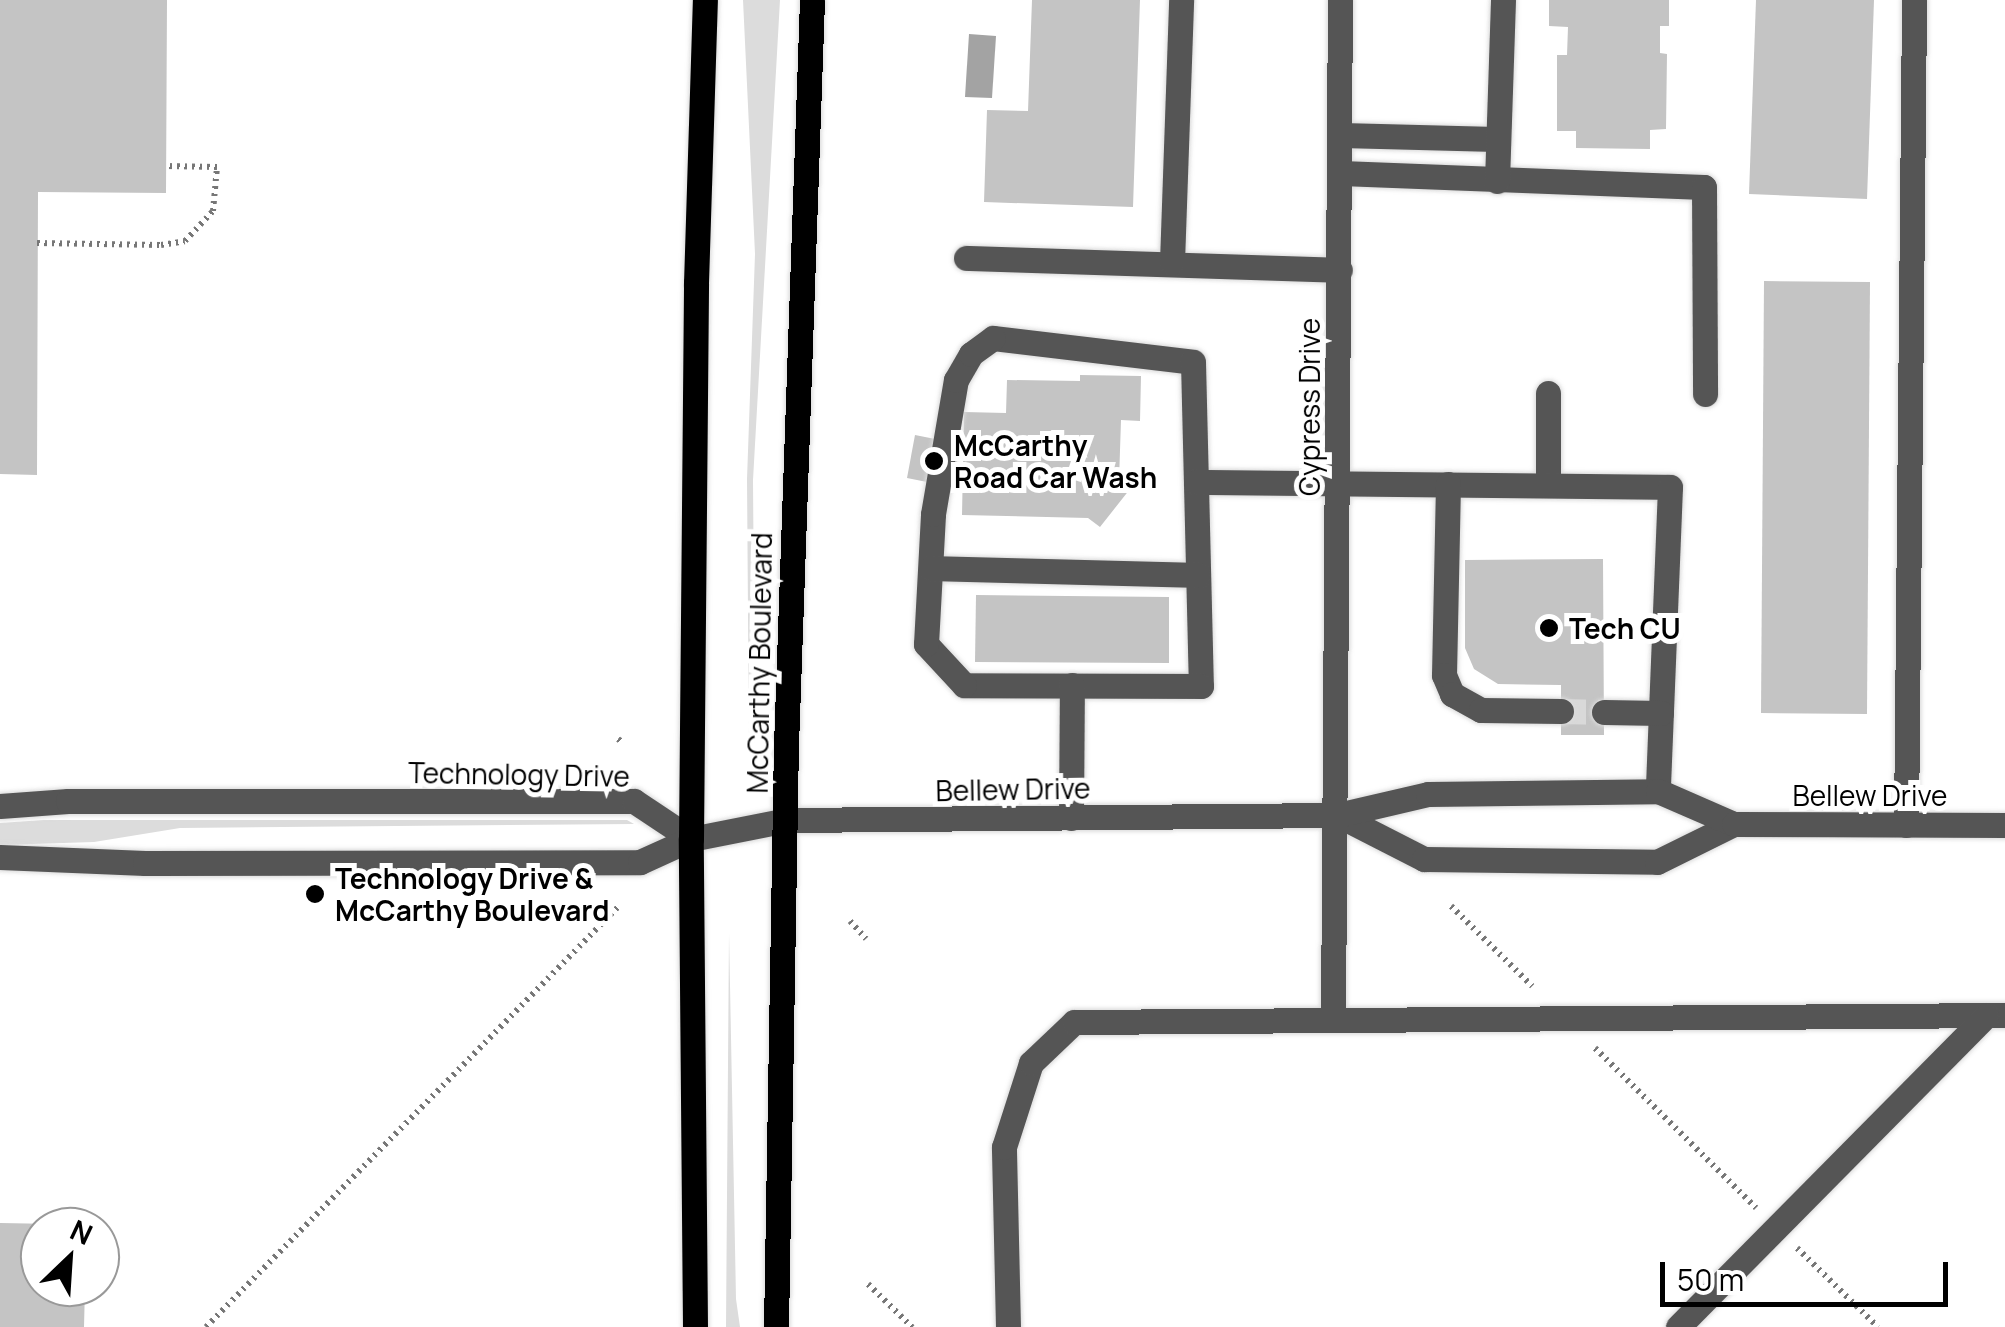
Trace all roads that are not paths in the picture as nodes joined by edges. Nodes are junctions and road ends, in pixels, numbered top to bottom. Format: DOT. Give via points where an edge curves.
graph roads {
  1 [pos="705,0"];
  2 [pos="812,0"];
  3 [pos="1181,0"];
  4 [pos="1340,0"];
  5 [pos="1503,0"];
  6 [pos="1914,0"];
  7 [pos="1341,134"];
  8 [pos="1496,139"];
  9 [pos="1341,173"];
  10 [pos="1498,181"];
  11 [pos="966,258"];
  12 [pos="1172,262"];
  13 [pos="1340,270"];
  14 [pos="1548,394"];
  15 [pos="1704,394"];
  16 [pos="1196,482"];
  17 [pos="1339,483"];
  18 [pos="1448,484"];
  19 [pos="1548,485"];
  20 [pos="930,568"];
  21 [pos="1198,575"];
  22 [pos="1072,685"];
  23 [pos="1561,711"];
  24 [pos="1604,712"];
  25 [pos="1661,713"];
  26 [pos="1658,791"];
  27 [pos="0,806"];
  28 [pos="1338,815"];
  29 [pos="1071,818"];
  30 [pos="786,820"];
  31 [pos="1734,824"];
  32 [pos="1906,825"];
  33 [pos="2005,825"];
  34 [pos="691,839"];
  35 [pos="0,857"];
  36 [pos="1995,1016"];
  37 [pos="1333,1020"];
  38 [pos="695,1327"];
  39 [pos="776,1327"];
  40 [pos="1008,1327"];
  41 [pos="1678,1327"];
  1 -- 34 [label="main road"];
  2 -- 30 [label="main road, McCarthy Boulevard"];
  3 -- 12 [label="street"];
  4 -- 7 [label="street, Cypress Drive"];
  5 -- 8 [label="street"];
  6 -- 32 [label="street"];
  7 -- 8 [label="street"];
  7 -- 9 [label="street, Cypress Drive"];
  8 -- 10 [label="street"];
  9 -- 10 [label="street"];
  9 -- 13 [label="street, Cypress Drive"];
  10 -- 15 [label="street" via="1704,187"];
  11 -- 12 [label="street"];
  12 -- 13 [label="street"];
  13 -- 17 [label="street, Cypress Drive"];
  14 -- 19 [label="street"];
  16 -- 17 [label="street"];
  16 -- 20 [label="street" via="1193,362 993,338 971,354 956,380"];
  16 -- 21 [label="street"];
  17 -- 18 [label="street"];
  17 -- 28 [label="street, Cypress Drive"];
  18 -- 19 [label="street"];
  18 -- 23 [label="street" via="1444,675 1452,694 1481,710"];
  19 -- 25 [label="street" via="1670,487"];
  20 -- 21 [label="street"];
  20 -- 22 [label="street" via="926,644 964,684"];
  21 -- 22 [label="street" via="1201,686"];
  22 -- 29 [label="street"];
  24 -- 25 [label="street"];
  25 -- 26 [label="street"];
  26 -- 28 [label="street, Bellew Drive" via="1428,794"];
  26 -- 31 [label="street, Bellew Drive"];
  27 -- 34 [label="street, Technology Drive" via="634,801"];
  28 -- 29 [label="street, Bellew Drive"];
  28 -- 31 [label="street, Bellew Drive" via="1424,859 1657,862"];
  28 -- 37 [label="street, Cypress Drive"];
  29 -- 30 [label="street, Bellew Drive"];
  30 -- 34 [label="street, Bellew Drive"];
  30 -- 39 [label="main road, McCarthy Boulevard"];
  31 -- 32 [label="street, Bellew Drive"];
  32 -- 33 [label="street, Bellew Drive"];
  34 -- 35 [label="street" via="640,862"];
  34 -- 38 [label="main road"];
  36 -- 37 [label="street"];
  36 -- 41 [label="street"];
  37 -- 40 [label="street" via="1074,1022 1031,1064 1004,1146"];
}
